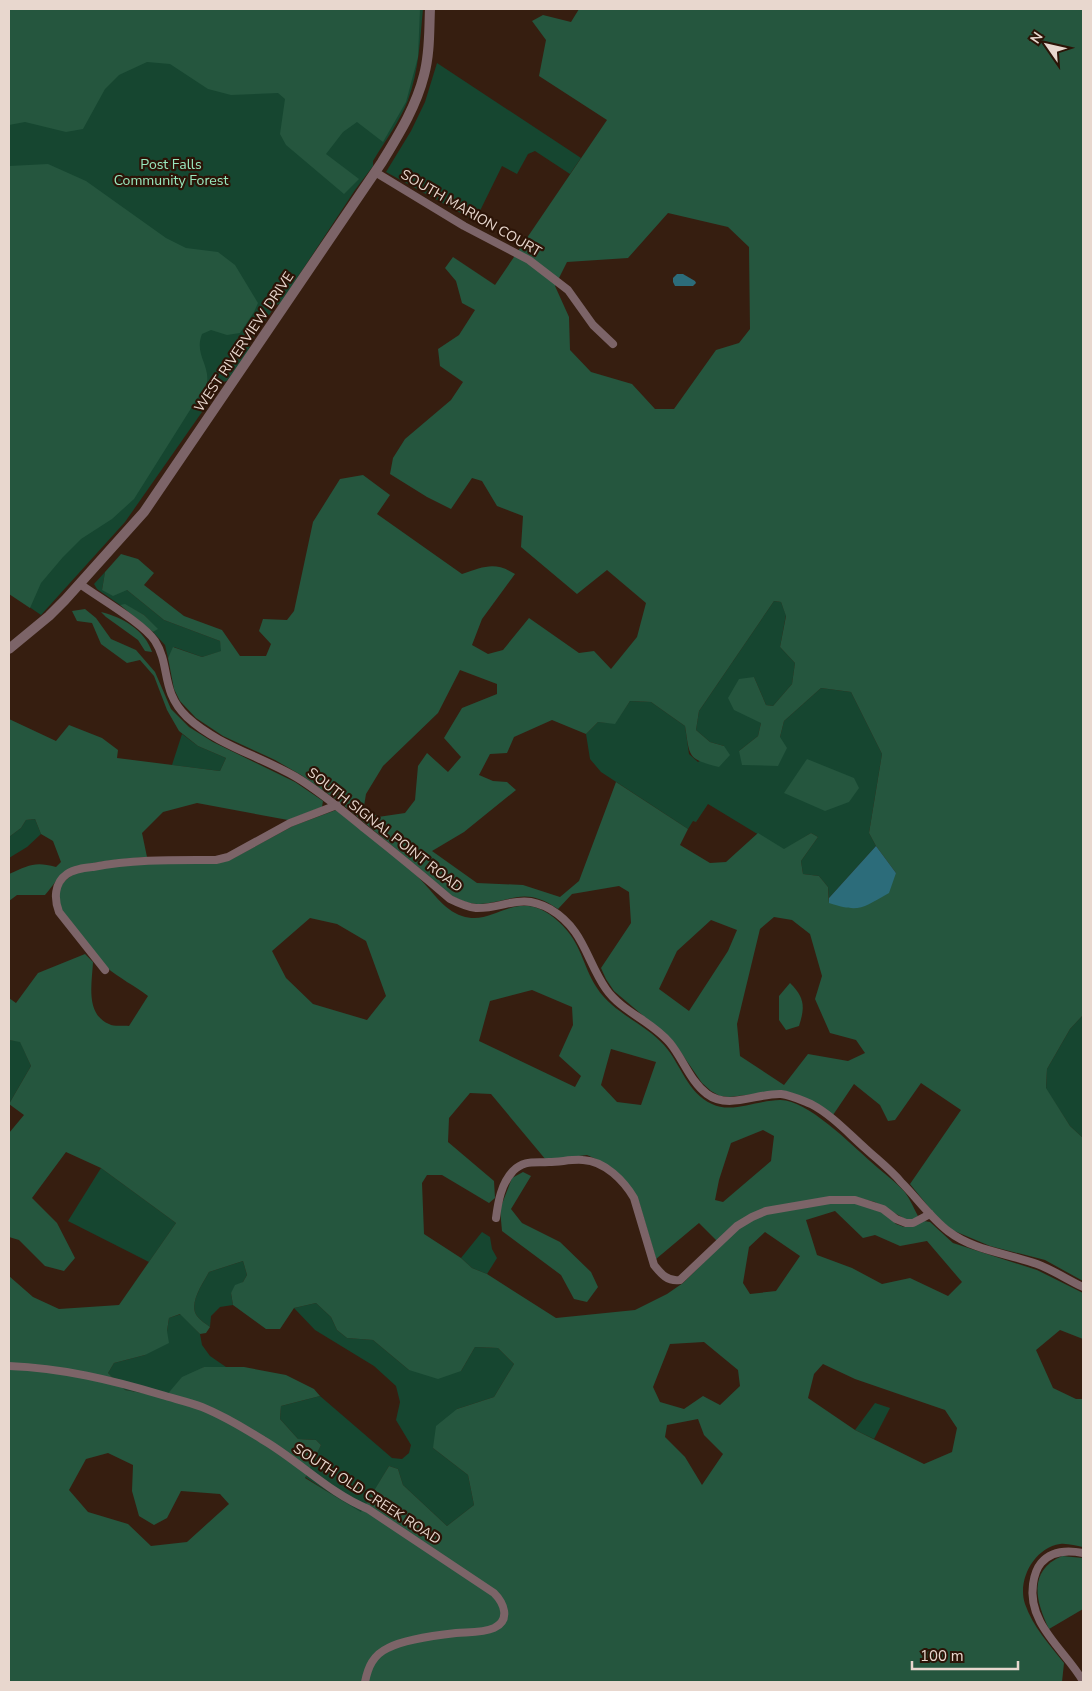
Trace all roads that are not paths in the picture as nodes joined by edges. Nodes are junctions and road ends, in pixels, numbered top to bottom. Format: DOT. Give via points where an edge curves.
graph roads {
  1 [pos="430,9"];
  2 [pos="375,172"];
  3 [pos="612,344"];
  4 [pos="80,584"];
  5 [pos="9,649"];
  6 [pos="337,805"];
  7 [pos="104,970"];
  8 [pos="930,1214"];
  9 [pos="496,1218"];
  10 [pos="1083,1287"];
  11 [pos="9,1366"];
  12 [pos="1083,1553"];
  13 [pos="1083,1681"];
  14 [pos="365,1682"];
  1 -- 2 [label="street, WEST RIVERVIEW DRIVE" via="425,73 418,95"];
  2 -- 3 [label="street, SOUTH MARION COURT" via="464,226 529,260 568,290 593,325"];
  2 -- 4 [label="street, WEST RIVERVIEW DRIVE" via="158,494"];
  4 -- 5 [label="street, WEST RIVERVIEW DRIVE" via="49,616"];
  4 -- 6 [label="street, SOUTH SIGNAL POINT ROAD" via="142,628 154,641 161,654 169,692 186,716 218,738 296,777"];
  6 -- 7 [label="street" via="290,823 228,857 216,860 120,861 67,874 55,895 59,912"];
  6 -- 8 [label="street, SOUTH SIGNAL POINT ROAD" via="450,899 477,908 529,901 552,910 584,944 607,990 664,1038 708,1094 728,1102 782,1094 814,1106 900,1180"];
  8 -- 9 [label="street" via="906,1223 884,1209 855,1200 830,1200 766,1211 737,1226 680,1280 675,1281 660,1274 654,1265 634,1198 628,1189 618,1177 594,1162 530,1161 520,1166 506,1181"];
  8 -- 10 [label="street, SOUTH SIGNAL POINT ROAD" via="961,1239 980,1248 1037,1264"];
  11 -- 14 [label="street, SOUTH OLD CREEK ROAD" via="99,1377 202,1407 265,1441 330,1488 368,1509 500,1599 504,1606 504,1620 494,1629 436,1636 388,1648 372,1661"];
  12 -- 13 [label="street" via="1056,1552 1045,1558 1038,1566 1032,1591 1038,1618"];
}
